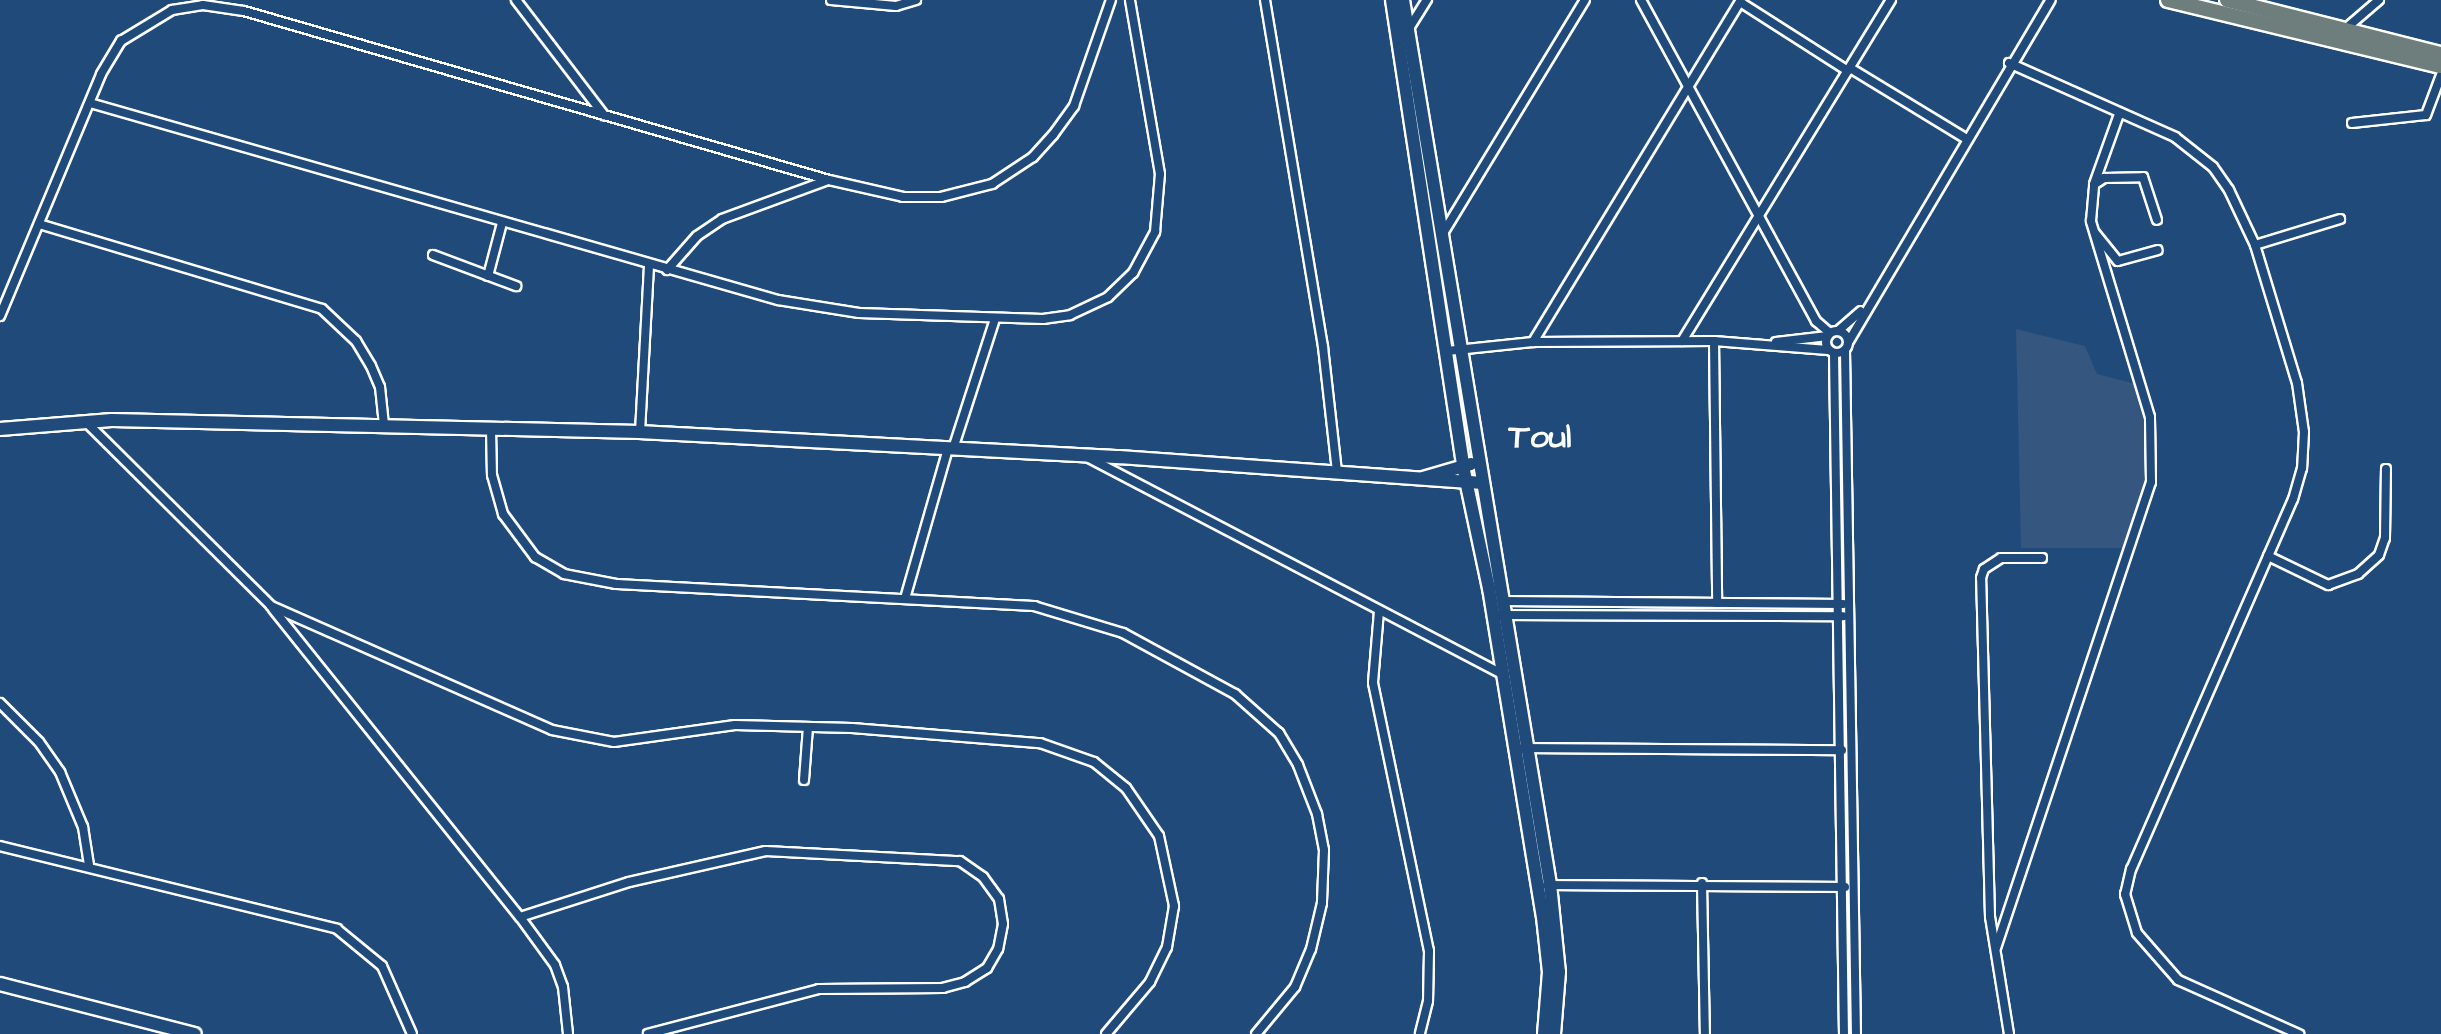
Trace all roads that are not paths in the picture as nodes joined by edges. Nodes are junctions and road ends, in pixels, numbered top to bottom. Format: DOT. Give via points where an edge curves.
graph roads {
  1 [pos="516,0"];
  2 [pos="831,0"];
  3 [pos="916,0"];
  4 [pos="1111,0"];
  5 [pos="1130,0"];
  6 [pos="1265,0"];
  7 [pos="1392,0"];
  8 [pos="1403,0"];
  9 [pos="1427,0"];
  10 [pos="1585,0"];
  11 [pos="1641,0"];
  12 [pos="1891,0"];
  13 [pos="2051,0"];
  14 [pos="2168,0"];
  15 [pos="2227,0"];
  16 [pos="2379,0"];
  17 [pos="1740,1"];
  18 [pos="1403,30"];
  19 [pos="2343,34"];
  20 [pos="2441,54"];
  21 [pos="2009,63"];
  22 [pos="2441,66"];
  23 [pos="1849,69"];
  24 [pos="2441,75"];
  25 [pos="1685,87"];
  26 [pos="90,103"];
  27 [pos="2119,114"];
  28 [pos="604,116"];
  29 [pos="2352,123"];
  30 [pos="1965,138"];
  31 [pos="829,180"];
  32 [pos="2094,184"];
  33 [pos="1759,217"];
  34 [pos="2340,219"];
  35 [pos="2157,220"];
  36 [pos="502,223"];
  37 [pos="39,224"];
  38 [pos="2093,230"];
  39 [pos="1435,237"];
  40 [pos="2255,245"];
  41 [pos="2158,250"];
  42 [pos="433,255"];
  43 [pos="649,265"];
  44 [pos="667,270"];
  45 [pos="488,276"];
  46 [pos="516,286"];
  47 [pos="1867,304"];
  48 [pos="0,316"];
  49 [pos="995,319"];
  50 [pos="1832,333"];
  51 [pos="1682,341"];
  52 [pos="1714,341"];
  53 [pos="1849,341"];
  54 [pos="1533,342"];
  55 [pos="1772,343"];
  56 [pos="1453,350"];
  57 [pos="1845,351"];
  58 [pos="1831,352"];
  59 [pos="84,420"];
  60 [pos="384,426"];
  61 [pos="0,429"];
  62 [pos="491,429"];
  63 [pos="640,432"];
  64 [pos="950,449"];
  65 [pos="1083,455"];
  66 [pos="1479,462"];
  67 [pos="1463,466"];
  68 [pos="2386,469"];
  69 [pos="1337,472"];
  70 [pos="1420,479"];
  71 [pos="1483,483"];
  72 [pos="1466,485"];
  73 [pos="2268,556"];
  74 [pos="2042,558"];
  75 [pos="906,595"];
  76 [pos="1502,601"];
  77 [pos="1717,603"];
  78 [pos="1843,604"];
  79 [pos="271,606"];
  80 [pos="1650,608"];
  81 [pos="1677,608"];
  82 [pos="1379,611"];
  83 [pos="1500,615"];
  84 [pos="1843,616"];
  85 [pos="1504,675"];
  86 [pos="0,703"];
  87 [pos="808,727"];
  88 [pos="1522,748"];
  89 [pos="1842,750"];
  90 [pos="804,780"];
  91 [pos="0,846"];
  92 [pos="89,865"];
  93 [pos="1702,883"];
  94 [pos="1544,885"];
  95 [pos="1843,887"];
  96 [pos="1854,887"];
  97 [pos="520,917"];
  98 [pos="1996,948"];
  99 [pos="0,984"];
  100 [pos="195,1034"];
  101 [pos="412,1034"];
  102 [pos="568,1034"];
  103 [pos="648,1034"];
  104 [pos="1106,1034"];
  105 [pos="1256,1034"];
  106 [pos="1420,1034"];
  107 [pos="1544,1034"];
  108 [pos="1554,1034"];
  109 [pos="1705,1034"];
  110 [pos="1844,1034"];
  111 [pos="1856,1034"];
  112 [pos="2009,1034"];
  113 [pos="2299,1034"];
  1 -- 28 [label="street"];
  2 -- 3 [label="street" via="896,6"];
  4 -- 31 [label="street" via="1074,106 1033,157 1013,172 968,193 941,197 903,197"];
  5 -- 49 [label="street" via="1160,174 1152,242 1133,273 1091,306 1043,319"];
  6 -- 69 [label="street" via="1323,347"];
  7 -- 18 [label="street"];
  8 -- 18 [label="street"];
  9 -- 18 [label="street"];
  10 -- 39 [label="street"];
  11 -- 25 [label="street"];
  12 -- 23 [label="street"];
  13 -- 21 [label="street"];
  14 -- 19 [label="main road"];
  15 -- 19 [label="main road"];
  16 -- 19 [label="street"];
  17 -- 23 [label="street"];
  17 -- 25 [label="street"];
  18 -- 39 [label="street"];
  19 -- 20 [label="main road"];
  19 -- 22 [label="main road"];
  21 -- 27 [label="street"];
  21 -- 30 [label="street"];
  23 -- 30 [label="street"];
  23 -- 33 [label="street"];
  24 -- 29 [label="street" via="2426,115"];
  25 -- 33 [label="street"];
  25 -- 54 [label="street"];
  26 -- 28 [label="street" via="121,41 172,10 203,5 244,11"];
  26 -- 36 [label="street"];
  26 -- 37 [label="street"];
  27 -- 32 [label="street"];
  27 -- 40 [label="street" via="2175,137 2203,158 2229,190"];
  28 -- 31 [label="street"];
  30 -- 47 [label="street"];
  31 -- 44 [label="street" via="722,219 697,236"];
  32 -- 35 [label="street" via="2104,178 2143,177"];
  32 -- 38 [label="street"];
  33 -- 50 [label="street" via="1816,321"];
  33 -- 51 [label="street"];
  34 -- 40 [label="street"];
  36 -- 43 [label="street"];
  36 -- 45 [label="street"];
  37 -- 48 [label="street"];
  37 -- 60 [label="street" via="322,309 356,341 371,366 380,387"];
  38 -- 41 [label="street" via="2118,261"];
  38 -- 98 [label="street" via="2150,417 2151,482"];
  39 -- 56 [label="street"];
  40 -- 73 [label="street" via="2297,383 2304,432 2302,468"];
  42 -- 45 [label="street"];
  43 -- 44 [label="street"];
  43 -- 63 [label="street"];
  44 -- 49 [label="street" via="819,308"];
  45 -- 46 [label="street"];
  47 -- 50 [label="street"];
  47 -- 53 [label="street"];
  49 -- 64 [label="street"];
  50 -- 53 [label="street"];
  50 -- 55 [label="street"];
  50 -- 58 [label="street"];
  51 -- 52 [label="street"];
  51 -- 54 [label="street"];
  52 -- 55 [label="street"];
  52 -- 77 [label="street"];
  53 -- 57 [label="street"];
  54 -- 56 [label="street"];
  55 -- 58 [label="street"];
  56 -- 66 [label="street"];
  56 -- 67 [label="street"];
  57 -- 58 [label="street"];
  57 -- 78 [label="street"];
  58 -- 78 [label="street"];
  59 -- 60 [label="street"];
  59 -- 61 [label="street"];
  59 -- 79 [label="street"];
  60 -- 62 [label="street"];
  62 -- 63 [label="street"];
  62 -- 75 [label="street" via="492,475 503,514 535,557 564,574 616,584"];
  63 -- 64 [label="street"];
  64 -- 65 [label="street"];
  64 -- 75 [label="street"];
  65 -- 69 [label="street"];
  65 -- 82 [label="street"];
  66 -- 67 [label="street"];
  66 -- 71 [label="street"];
  67 -- 70 [label="street"];
  67 -- 72 [label="street"];
  68 -- 73 [label="street" via="2385,538 2379,555 2358,574 2328,585"];
  69 -- 70 [label="street"];
  70 -- 72 [label="street"];
  71 -- 72 [label="street"];
  71 -- 76 [label="street"];
  72 -- 83 [label="street"];
  73 -- 113 [label="street" via="2131,869 2125,894 2137,933 2178,980"];
  74 -- 98 [label="street" via="2001,558 1984,569 1981,578 1990,917"];
  75 -- 105 [label="street" via="1021,604 1096,623 1214,680 1279,733 1317,814 1324,886 1301,974"];
  76 -- 80 [label="street"];
  76 -- 83 [label="street"];
  77 -- 78 [label="street"];
  77 -- 81 [label="street"];
  78 -- 84 [label="street"];
  79 -- 87 [label="street" via="576,736 614,742 735,725"];
  79 -- 97 [label="street"];
  80 -- 81 [label="street"];
  80 -- 83 [label="street"];
  81 -- 84 [label="street"];
  82 -- 85 [label="street"];
  82 -- 106 [label="street" via="1373,683 1429,951 1428,1001"];
  83 -- 85 [label="street"];
  83 -- 88 [label="street"];
  84 -- 89 [label="street"];
  84 -- 96 [label="street"];
  85 -- 88 [label="street"];
  86 -- 92 [label="street" via="60,772 83,827"];
  87 -- 90 [label="street"];
  87 -- 104 [label="street" via="1040,743 1079,754 1116,777 1159,836 1174,906 1172,931 1156,971 1127,1015"];
  88 -- 89 [label="street"];
  88 -- 94 [label="street"];
  89 -- 95 [label="street"];
  91 -- 92 [label="street"];
  92 -- 101 [label="street" via="337,929 382,966"];
  93 -- 94 [label="street"];
  93 -- 95 [label="street"];
  93 -- 109 [label="street"];
  94 -- 107 [label="street" via="1549,972"];
  94 -- 108 [label="street" via="1559,972"];
  95 -- 96 [label="street"];
  95 -- 110 [label="street"];
  96 -- 111 [label="street"];
  97 -- 102 [label="street" via="563,987"];
  97 -- 103 [label="street" via="629,882 766,851 960,861 983,877 999,899 1003,924 998,949 987,968 965,982 943,988 819,989"];
  98 -- 112 [label="street"];
  99 -- 100 [label="street"];
}
